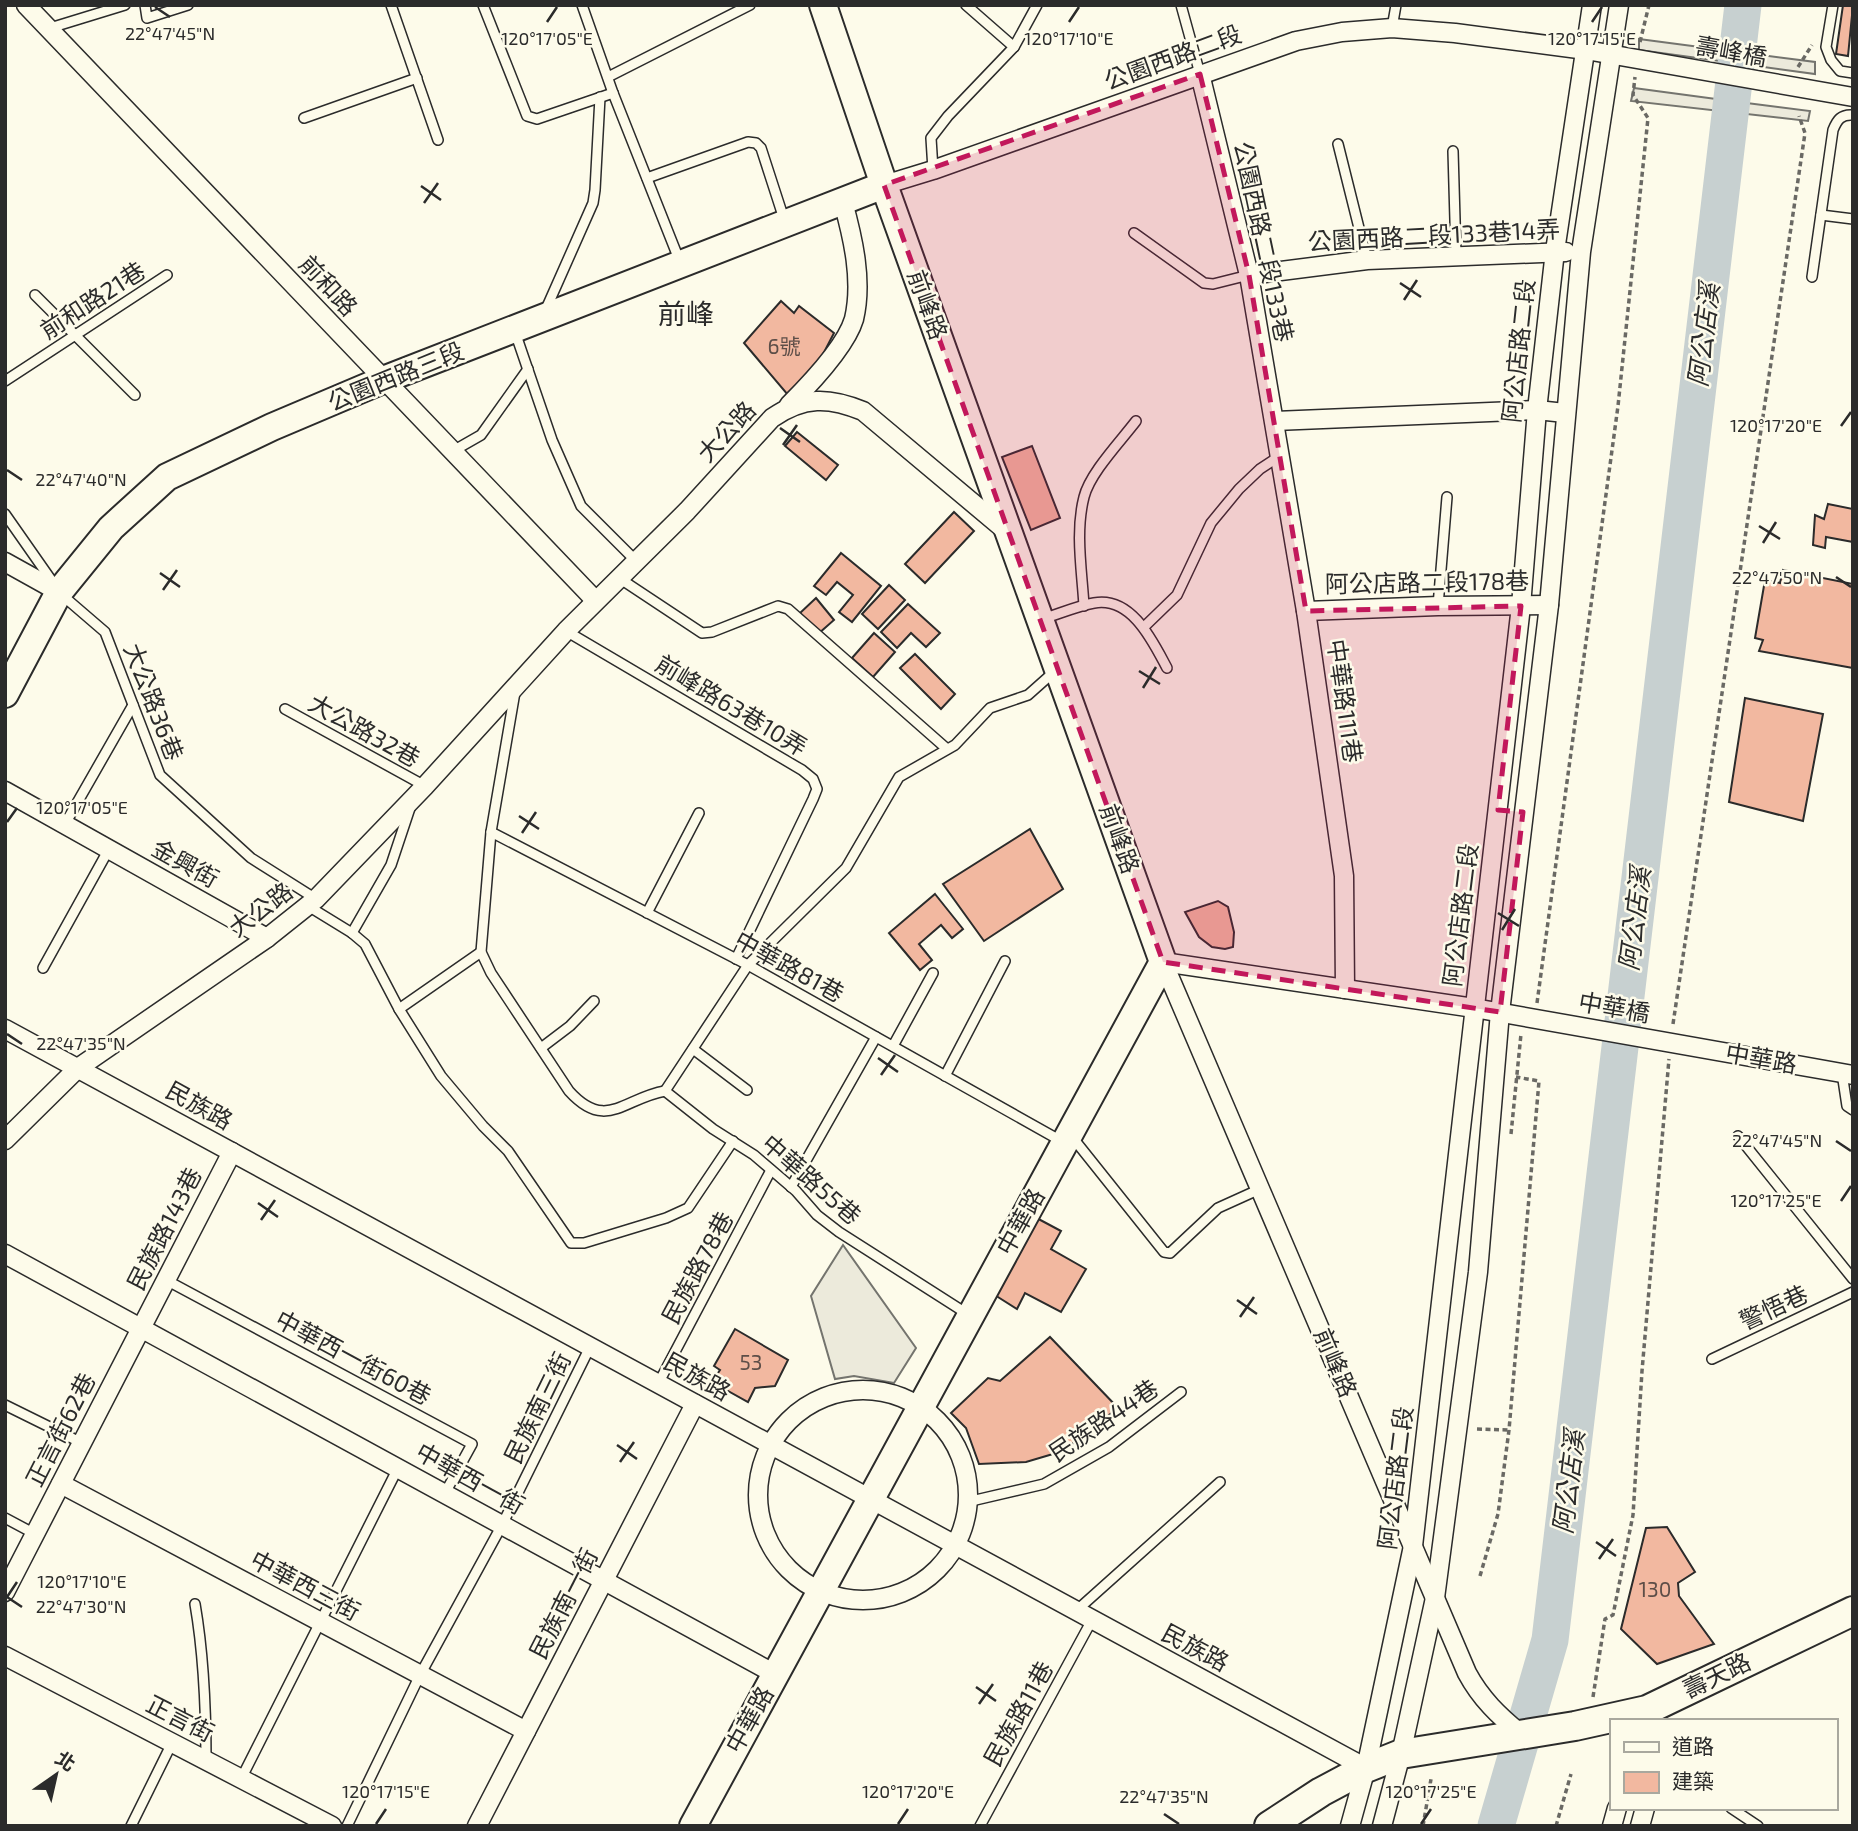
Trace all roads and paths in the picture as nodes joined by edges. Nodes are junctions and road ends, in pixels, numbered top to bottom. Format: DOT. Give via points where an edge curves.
graph roads {
  1 [pos="26,5"];
  2 [pos="125,5"];
  3 [pos="145,5"];
  4 [pos="188,5"];
  5 [pos="391,5"];
  6 [pos="483,5"];
  7 [pos="582,5"];
  8 [pos="750,5"];
  9 [pos="822,5"];
  10 [pos="966,5"];
  11 [pos="1037,5"];
  12 [pos="1181,5"];
  13 [pos="1396,5"];
  14 [pos="1592,5"];
  15 [pos="1619,5"];
  16 [pos="1649,5"];
  17 [pos="1833,5"];
  18 [pos="50,28"];
  19 [pos="1392,28"];
  20 [pos="1014,47"];
  21 [pos="1586,50"];
  22 [pos="1612,56"];
  23 [pos="1639,59"];
  24 [pos="1853,73"];
  25 [pos="1200,74"];
  26 [pos="608,77"];
  27 [pos="417,78"];
  28 [pos="613,93"];
  29 [pos="600,97"];
  30 [pos="1853,97"];
  31 [pos="1853,115"];
  32 [pos="1799,116"];
  33 [pos="304,118"];
  34 [pos="438,140"];
  35 [pos="1338,144"];
  36 [pos="1453,151"];
  37 [pos="933,170"];
  38 [pos="647,178"];
  39 [pos="884,186"];
  40 [pos="843,202"];
  41 [pos="1821,215"];
  42 [pos="1853,219"];
  43 [pos="785,224"];
  44 [pos="1134,233"];
  45 [pos="1555,251"];
  46 [pos="1580,252"];
  47 [pos="1456,255"];
  48 [pos="1367,260"];
  49 [pos="681,265"];
  50 [pos="167,275"];
  51 [pos="1249,275"];
  52 [pos="1812,277"];
  53 [pos="35,295"];
  54 [pos="542,319"];
  55 [pos="514,331"];
  56 [pos="74,336"];
  57 [pos="528,369"];
  58 [pos="383,380"];
  59 [pos="5,382"];
  60 [pos="135,395"];
  61 [pos="787,407"];
  62 [pos="1537,410"];
  63 [pos="1565,413"];
  64 [pos="1136,421"];
  65 [pos="1275,421"];
  66 [pos="453,451"];
  67 [pos="1280,456"];
  68 [pos="1447,497"];
  69 [pos="5,513"];
  70 [pos="1009,533"];
  71 [pos="635,560"];
  72 [pos="5,562"];
  73 [pos="619,578"];
  74 [pos="59,592"];
  75 [pos="596,600"];
  76 [pos="1549,605"];
  77 [pos="1084,606"];
  78 [pos="1438,606"];
  79 [pos="1521,606"];
  80 [pos="1306,611"];
  81 [pos="1040,620"];
  82 [pos="1145,626"];
  83 [pos="566,631"];
  84 [pos="1057,668"];
  85 [pos="1167,668"];
  86 [pos="516,683"];
  87 [pos="5,695"];
  88 [pos="133,705"];
  89 [pos="285,709"];
  90 [pos="947,749"];
  91 [pos="5,791"];
  92 [pos="419,793"];
  93 [pos="1498,810"];
  94 [pos="1523,812"];
  95 [pos="699,813"];
  96 [pos="65,824"];
  97 [pos="491,832"];
  98 [pos="109,849"];
  99 [pos="312,903"];
  100 [pos="647,913"];
  101 [pos="352,933"];
  102 [pos="267,938"];
  103 [pos="481,952"];
  104 [pos="736,959"];
  105 [pos="1005,961"];
  106 [pos="1163,962"];
  107 [pos="748,965"];
  108 [pos="43,968"];
  109 [pos="933,973"];
  110 [pos="1345,989"];
  111 [pos="594,1001"];
  112 [pos="1474,1008"];
  113 [pos="399,1009"];
  114 [pos="1500,1012"];
  115 [pos="1542,1020"];
  116 [pos="5,1028"];
  117 [pos="876,1037"];
  118 [pos="1670,1042"];
  119 [pos="892,1046"];
  120 [pos="541,1048"];
  121 [pos="693,1049"];
  122 [pos="78,1068"];
  123 [pos="1848,1074"];
  124 [pos="945,1076"];
  125 [pos="1516,1077"];
  126 [pos="747,1090"];
  127 [pos="665,1091"];
  128 [pos="1853,1110"];
  129 [pos="1738,1136"];
  130 [pos="1067,1138"];
  131 [pos="5,1140"];
  132 [pos="733,1141"];
  133 [pos="233,1152"];
  134 [pos="771,1170"];
  135 [pos="791,1187"];
  136 [pos="1260,1189"];
  137 [pos="5,1254"];
  138 [pos="1446,1270"];
  139 [pos="1478,1272"];
  140 [pos="1853,1279"];
  141 [pos="166,1280"];
  142 [pos="1853,1292"];
  143 [pos="970,1316"];
  144 [pos="141,1328"];
  145 [pos="590,1347"];
  146 [pos="1712,1359"];
  147 [pos="658,1384"];
  148 [pos="1181,1392"];
  149 [pos="695,1404"];
  150 [pos="5,1405"];
  151 [pos="921,1406"];
  152 [pos="1477,1429"];
  153 [pos="1509,1430"];
  154 [pos="82,1443"];
  155 [pos="770,1445"];
  156 [pos="398,1468"];
  157 [pos="1220,1482"];
  158 [pos="61,1484"];
  159 [pos="445,1493"];
  160 [pos="870,1499"];
  161 [pos="967,1502"];
  162 [pos="5,1518"];
  163 [pos="502,1525"];
  164 [pos="35,1534"];
  165 [pos="956,1546"];
  166 [pos="1413,1546"];
  167 [pos="1480,1576"];
  168 [pos="604,1580"];
  169 [pos="820,1591"];
  170 [pos="5,1592"];
  171 [pos="1435,1598"];
  172 [pos="195,1604"];
  173 [pos="1853,1611"];
  174 [pos="1084,1615"];
  175 [pos="321,1623"];
  176 [pos="5,1656"];
  177 [pos="775,1674"];
  178 [pos="420,1675"];
  179 [pos="1646,1717"];
  180 [pos="1610,1722"];
  181 [pos="1582,1725"];
  182 [pos="526,1731"];
  183 [pos="1521,1734"];
  184 [pos="172,1743"];
  185 [pos="1401,1754"];
  186 [pos="206,1760"];
  187 [pos="1366,1768"];
  188 [pos="1571,1773"];
  189 [pos="242,1779"];
  190 [pos="1431,1779"];
  191 [pos="1734,1810"];
  192 [pos="131,1826"];
  193 [pos="332,1826"];
  194 [pos="347,1826"];
  195 [pos="477,1826"];
  196 [pos="693,1826"];
  197 [pos="980,1826"];
  198 [pos="1269,1826"];
  199 [pos="1350,1826"];
  200 [pos="1382,1826"];
  201 [pos="1423,1826"];
  202 [pos="1556,1826"];
  203 [pos="1758,1826"];
  1 -- 18 [label="street, 前和路"];
  2 -- 18 [label="lane"];
  3 -- 4 [label="lane" via="147,18"];
  5 -- 27 [label="lane"];
  6 -- 29 [label="lane" via="527,116 537,119"];
  7 -- 26 [label="lane"];
  8 -- 26 [label="lane"];
  9 -- 39 [label="main road, 前峰路"];
  10 -- 20 [label="lane"];
  11 -- 20 [label="lane"];
  12 -- 25 [label="lane"];
  13 -- 19 [label="lane"];
  14 -- 21 [label="street, 阿公店路二段"];
  15 -- 22 [label="street, 阿公店路二段"];
  16 -- 23 [label="path"];
  17 -- 24 [label="lane" via="1827,54 1840,71"];
  18 -- 58 [label="street, 前和路"];
  19 -- 21 [label="street, 公園西路二段"];
  19 -- 25 [label="street, 公園西路二段" via="1296,41"];
  20 -- 37 [label="lane" via="930,138"];
  21 -- 22 [label="street, 公園西路二段"];
  21 -- 45 [label="street, 阿公店路二段"];
  22 -- 23 [label="street, 壽峰橋"];
  22 -- 46 [label="street, 阿公店路二段"];
  23 -- 30 [label="street, 壽峰橋"];
  23 -- 115 [label="path" via="1633,95 1648,118 1621,379"];
  25 -- 37 [label="street, 公園西路二段"];
  25 -- 51 [label="street, 公園西路二段133巷"];
  26 -- 28 [label="lane"];
  27 -- 33 [label="lane"];
  27 -- 34 [label="lane"];
  28 -- 29 [label="lane"];
  28 -- 38 [label="lane"];
  29 -- 54 [label="lane" via="593,203"];
  31 -- 41 [label="lane" via="1838,119 1833,130"];
  32 -- 118 [label="path" via="1805,133"];
  35 -- 48 [label="lane"];
  36 -- 47 [label="lane"];
  37 -- 39 [label="street, 公園西路二段"];
  38 -- 43 [label="lane" via="756,143"];
  38 -- 49 [label="lane"];
  39 -- 40 [label="main road, 公園西路三段"];
  39 -- 70 [label="main road, 前峰路"];
  40 -- 43 [label="main road, 公園西路三段"];
  40 -- 61 [label="street" via="858,292 853,321 819,375"];
  41 -- 42 [label="lane"];
  41 -- 52 [label="lane"];
  43 -- 49 [label="main road, 公園西路三段"];
  44 -- 51 [label="lane" via="1204,283"];
  45 -- 46 [label="street, 公園西路二段133巷14弄"];
  45 -- 47 [label="street, 公園西路二段133巷14弄"];
  45 -- 62 [label="street, 阿公店路二段"];
  46 -- 63 [label="street, 阿公店路二段"];
  47 -- 48 [label="street, 公園西路二段133巷14弄"];
  48 -- 51 [label="street, 公園西路二段133巷14弄"];
  49 -- 54 [label="main road, 公園西路三段"];
  50 -- 56 [label="lane, 前和路21巷"];
  51 -- 65 [label="street, 公園西路二段133巷"];
  53 -- 56 [label="lane"];
  54 -- 55 [label="main road, 公園西路三段"];
  55 -- 57 [label="lane"];
  55 -- 58 [label="main road, 公園西路三段"];
  56 -- 59 [label="lane, 前和路21巷"];
  56 -- 60 [label="lane"];
  57 -- 66 [label="lane" via="481,435"];
  57 -- 71 [label="lane" via="581,506"];
  58 -- 66 [label="street, 前和路"];
  58 -- 74 [label="main road, 公園西路三段" via="167,477 111,528"];
  61 -- 70 [label="street, 大公路" via="814,400 840,402 863,411"];
  61 -- 71 [label="street, 大公路"];
  62 -- 63 [label="street"];
  62 -- 65 [label="street"];
  62 -- 79 [label="street, 阿公店路二段"];
  63 -- 76 [label="street, 阿公店路二段"];
  64 -- 77 [label="lane" via="1084,496 1080,527"];
  65 -- 67 [label="street, 中華路111巷"];
  66 -- 75 [label="street, 前和路"];
  67 -- 80 [label="street, 中華路111巷"];
  67 -- 82 [label="lane" via="1239,489 1211,523 1177,596"];
  68 -- 78 [label="lane"];
  69 -- 74 [label="lane, 大公路36巷"];
  70 -- 81 [label="main road, 前峰路"];
  71 -- 73 [label="street, 大公路"];
  72 -- 74 [label="street"];
  73 -- 75 [label="street, 大公路"];
  73 -- 90 [label="lane" via="702,633 778,606 788,609"];
  74 -- 87 [label="main road, 公園西路三段"];
  74 -- 88 [label="lane, 大公路36巷" via="105,632"];
  75 -- 83 [label="street, 大公路"];
  76 -- 79 [label="street, 阿公店路二段178巷"];
  76 -- 94 [label="street, 阿公店路二段"];
  77 -- 81 [label="lane"];
  77 -- 82 [label="lane" via="1108,602"];
  78 -- 79 [label="street, 阿公店路二段178巷"];
  78 -- 80 [label="street, 阿公店路二段178巷"];
  79 -- 93 [label="street, 阿公店路二段"];
  80 -- 110 [label="street, 中華路111巷" via="1344,876"];
  81 -- 84 [label="main road, 前峰路"];
  82 -- 85 [label="lane"];
  83 -- 86 [label="street, 大公路"];
  83 -- 104 [label="lane, 前峰路63巷10弄" via="813,779 817,789 813,799"];
  84 -- 90 [label="lane" via="1028,695 990,708"];
  84 -- 106 [label="main road, 前峰路"];
  86 -- 92 [label="street, 大公路"];
  86 -- 97 [label="lane"];
  88 -- 96 [label="lane"];
  88 -- 99 [label="lane, 大公路36巷" via="160,775 251,858"];
  89 -- 92 [label="lane, 大公路32巷"];
  90 -- 107 [label="lane" via="899,777 846,868"];
  91 -- 96 [label="street, 金興街"];
  92 -- 99 [label="street, 大公路"];
  92 -- 101 [label="lane" via="391,865"];
  93 -- 94 [label="street"];
  93 -- 112 [label="street, 阿公店路二段"];
  94 -- 114 [label="street, 阿公店路二段"];
  95 -- 100 [label="lane"];
  96 -- 98 [label="street, 金興街"];
  97 -- 100 [label="lane, 中華路81巷"];
  97 -- 103 [label="lane"];
  98 -- 102 [label="street, 金興街"];
  98 -- 108 [label="lane"];
  99 -- 101 [label="lane, 大公路36巷"];
  99 -- 102 [label="street, 大公路"];
  100 -- 104 [label="lane, 中華路81巷"];
  101 -- 113 [label="lane" via="365,944"];
  102 -- 122 [label="street, 大公路"];
  103 -- 113 [label="lane"];
  103 -- 120 [label="lane"];
  104 -- 107 [label="lane, 中華路81巷"];
  105 -- 124 [label="lane"];
  106 -- 110 [label="street"];
  106 -- 130 [label="main road, 中華路"];
  106 -- 136 [label="street, 前峰路"];
  107 -- 117 [label="lane, 中華路81巷"];
  107 -- 121 [label="lane"];
  109 -- 119 [label="lane"];
  110 -- 112 [label="street"];
  111 -- 120 [label="lane"];
  112 -- 114 [label="street"];
  112 -- 138 [label="street, 阿公店路二段"];
  113 -- 132 [label="lane" via="441,1076 508,1151 571,1243 584,1243 688,1208"];
  114 -- 115 [label="street"];
  114 -- 139 [label="street, 阿公店路二段"];
  115 -- 118 [label="street, 中華橋"];
  116 -- 122 [label="street, 民族路"];
  117 -- 119 [label="lane, 中華路81巷"];
  117 -- 135 [label="lane"];
  118 -- 123 [label="street, 中華路"];
  118 -- 181 [label="path" via="1633,1515 1613,1615 1605,1619"];
  119 -- 124 [label="lane, 中華路81巷"];
  120 -- 127 [label="lane" via="577,1100 600,1111 612,1111"];
  121 -- 126 [label="lane"];
  121 -- 127 [label="lane"];
  122 -- 131 [label="street, 大公路"];
  122 -- 133 [label="street, 民族路"];
  123 -- 128 [label="lane" via="1847,1106"];
  124 -- 130 [label="lane, 中華路81巷"];
  125 -- 153 [label="path" via="1539,1080"];
  127 -- 132 [label="lane, 中華路55巷"];
  129 -- 140 [label="lane"];
  130 -- 136 [label="lane" via="1164,1252 1170,1253 1218,1208"];
  130 -- 143 [label="main road, 中華路"];
  132 -- 134 [label="lane, 中華路55巷"];
  133 -- 141 [label="street, 民族路143巷"];
  133 -- 145 [label="street, 民族路"];
  134 -- 135 [label="lane, 中華路55巷"];
  134 -- 147 [label="lane, 民族路78巷"];
  135 -- 143 [label="lane, 中華路55巷" via="839,1232"];
  136 -- 166 [label="street, 前峰路"];
  137 -- 144 [label="street, 中華西一街"];
  138 -- 139 [label="street"];
  138 -- 166 [label="street, 阿公店路二段"];
  139 -- 171 [label="street, 阿公店路二段"];
  141 -- 144 [label="street, 民族路143巷"];
  141 -- 159 [label="lane, 中華西一街60巷" via="472,1444"];
  142 -- 146 [label="lane, 警悟巷"];
  143 -- 151 [label="main road, 中華路"];
  144 -- 154 [label="street, 正言街62巷"];
  144 -- 156 [label="street, 中華西一街"];
  145 -- 147 [label="street, 民族路"];
  145 -- 163 [label="lane, 民族南三街"];
  147 -- 149 [label="street, 民族路"];
  148 -- 161 [label="lane, 民族路44巷" via="1109,1447 1044,1484"];
  149 -- 155 [label="street, 民族路"];
  149 -- 168 [label="street, 民族南一街"];
  150 -- 154 [label="lane"];
  151 -- 155 [label="street" via="883,1391 850,1390 818,1399 790,1418"];
  151 -- 160 [label="main road, 中華路"];
  151 -- 161 [label="street" via="959,1450 968,1482"];
  152 -- 153 [label="path"];
  153 -- 167 [label="path" via="1498,1514"];
  154 -- 158 [label="street, 正言街62巷"];
  155 -- 160 [label="street, 民族路"];
  155 -- 169 [label="street" via="759,1475 758,1508 768,1540 787,1567"];
  156 -- 159 [label="street, 中華西一街"];
  156 -- 175 [label="lane"];
  157 -- 174 [label="lane, 民族路11巷"];
  158 -- 164 [label="street, 正言街62巷"];
  158 -- 175 [label="street, 中華西三街"];
  159 -- 163 [label="street, 中華西一街"];
  160 -- 165 [label="street, 民族路"];
  160 -- 169 [label="main road, 中華路"];
  161 -- 165 [label="street"];
  162 -- 164 [label="lane"];
  163 -- 168 [label="street, 中華西一街"];
  163 -- 178 [label="lane, 民族南三街"];
  164 -- 170 [label="street, 正言街62巷"];
  165 -- 169 [label="street" via="936,1572 909,1590 877,1599 844,1598"];
  165 -- 174 [label="street, 民族路"];
  166 -- 171 [label="street, 前峰路"];
  166 -- 187 [label="street, 阿公店路二段"];
  168 -- 177 [label="street, 中華西一街"];
  168 -- 182 [label="street, 民族南一街"];
  169 -- 177 [label="main road, 中華路"];
  171 -- 183 [label="street, 前峰路" via="1478,1693"];
  171 -- 185 [label="street, 阿公店路二段"];
  172 -- 186 [label="lane" via="203,1649"];
  173 -- 179 [label="main road, 壽天路"];
  174 -- 187 [label="street, 民族路"];
  174 -- 197 [label="lane, 民族路11巷"];
  175 -- 178 [label="street, 中華西三街"];
  175 -- 189 [label="lane"];
  176 -- 184 [label="street, 正言街"];
  177 -- 196 [label="main road, 中華路"];
  178 -- 182 [label="street, 中華西三街"];
  178 -- 194 [label="lane, 民族南三街"];
  180 -- 181 [label="main road, 壽天路"];
  181 -- 183 [label="main road, 壽天路"];
  182 -- 195 [label="street, 民族南一街"];
  183 -- 185 [label="main road, 壽天路"];
  184 -- 186 [label="street, 正言街"];
  184 -- 192 [label="lane"];
  185 -- 187 [label="main road, 壽天路"];
  185 -- 200 [label="street, 阿公店路二段"];
  186 -- 189 [label="street, 正言街"];
  187 -- 198 [label="main road, 壽天路"];
  187 -- 199 [label="street, 阿公店路二段"];
  188 -- 202 [label="path"];
  189 -- 193 [label="street, 正言街"];
  190 -- 201 [label="path"];
  191 -- 203 [label="lane"];
}
